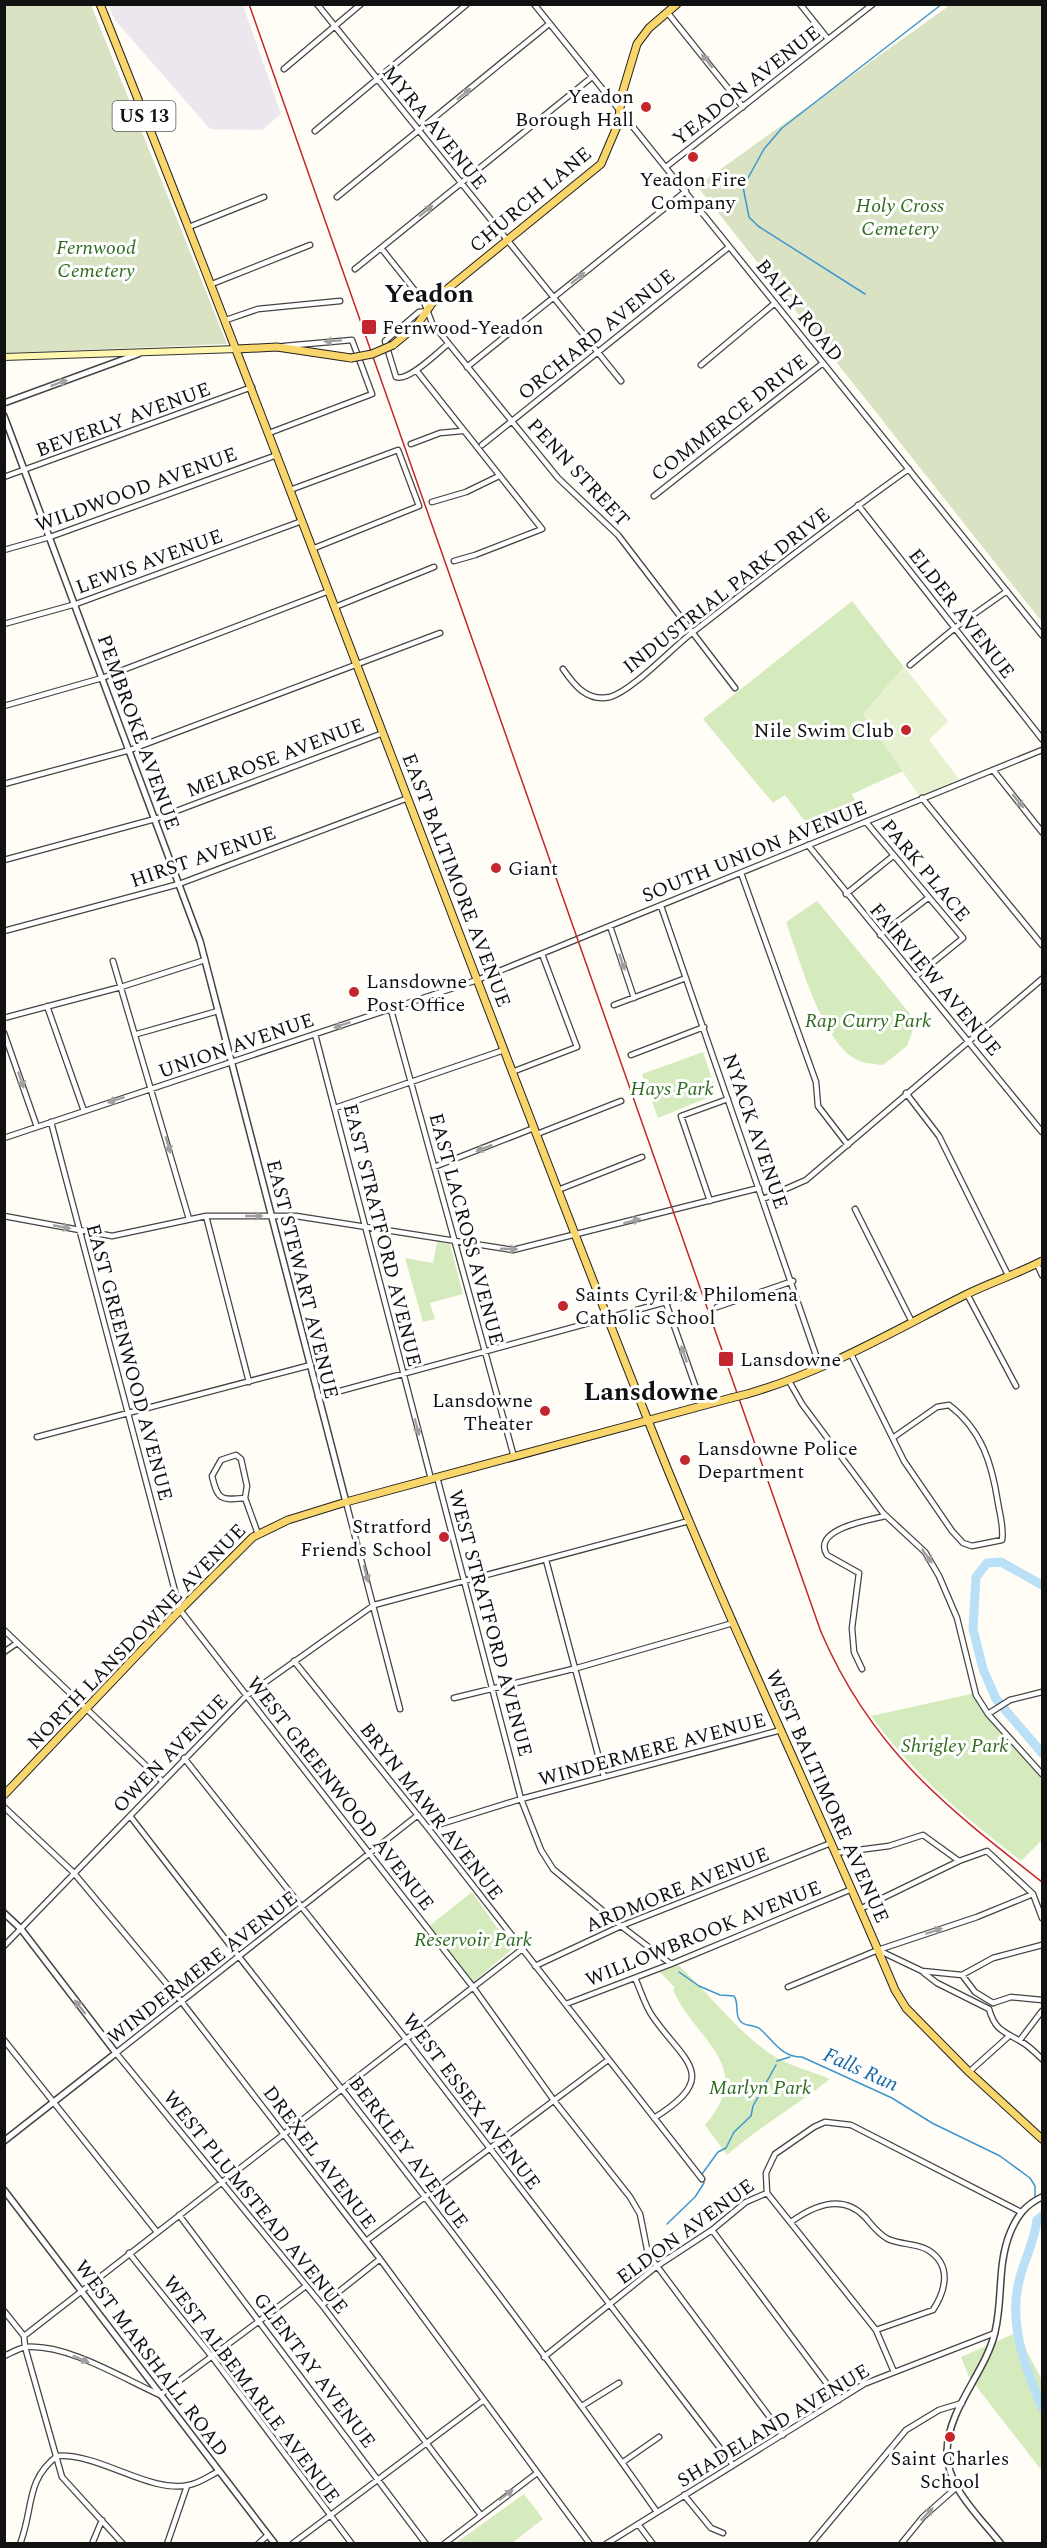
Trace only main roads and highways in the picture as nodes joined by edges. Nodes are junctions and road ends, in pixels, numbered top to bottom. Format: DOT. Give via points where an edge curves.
graph roads {
  1 [pos="100,4"];
  2 [pos="677,4"];
  3 [pos="237,349"];
  4 [pos="4,357"];
  5 [pos="1040,1263"];
  6 [pos="648,1421"];
  7 [pos="4,1795"];
  8 [pos="1042,2139"];
  1 -- 3 [label="main road, US 13"];
  2 -- 3 [label="main road, CHURCH LANE, bridge" via="637,44 617,126 601,164 435,299 414,328 393,345 351,358 281,347"];
  3 -- 4 [label="main road"];
  3 -- 6 [label="main road, EAST BALTIMORE AVENUE"];
  5 -- 6 [label="main road, NORTH LANSDOWNE AVENUE, bridge" via="967,1294 789,1381"];
  6 -- 7 [label="main road, NORTH LANSDOWNE AVENUE" via="346,1502 258,1534"];
  6 -- 8 [label="main road, WEST BALTIMORE AVENUE" via="895,1990 906,2008 969,2072"];
}
